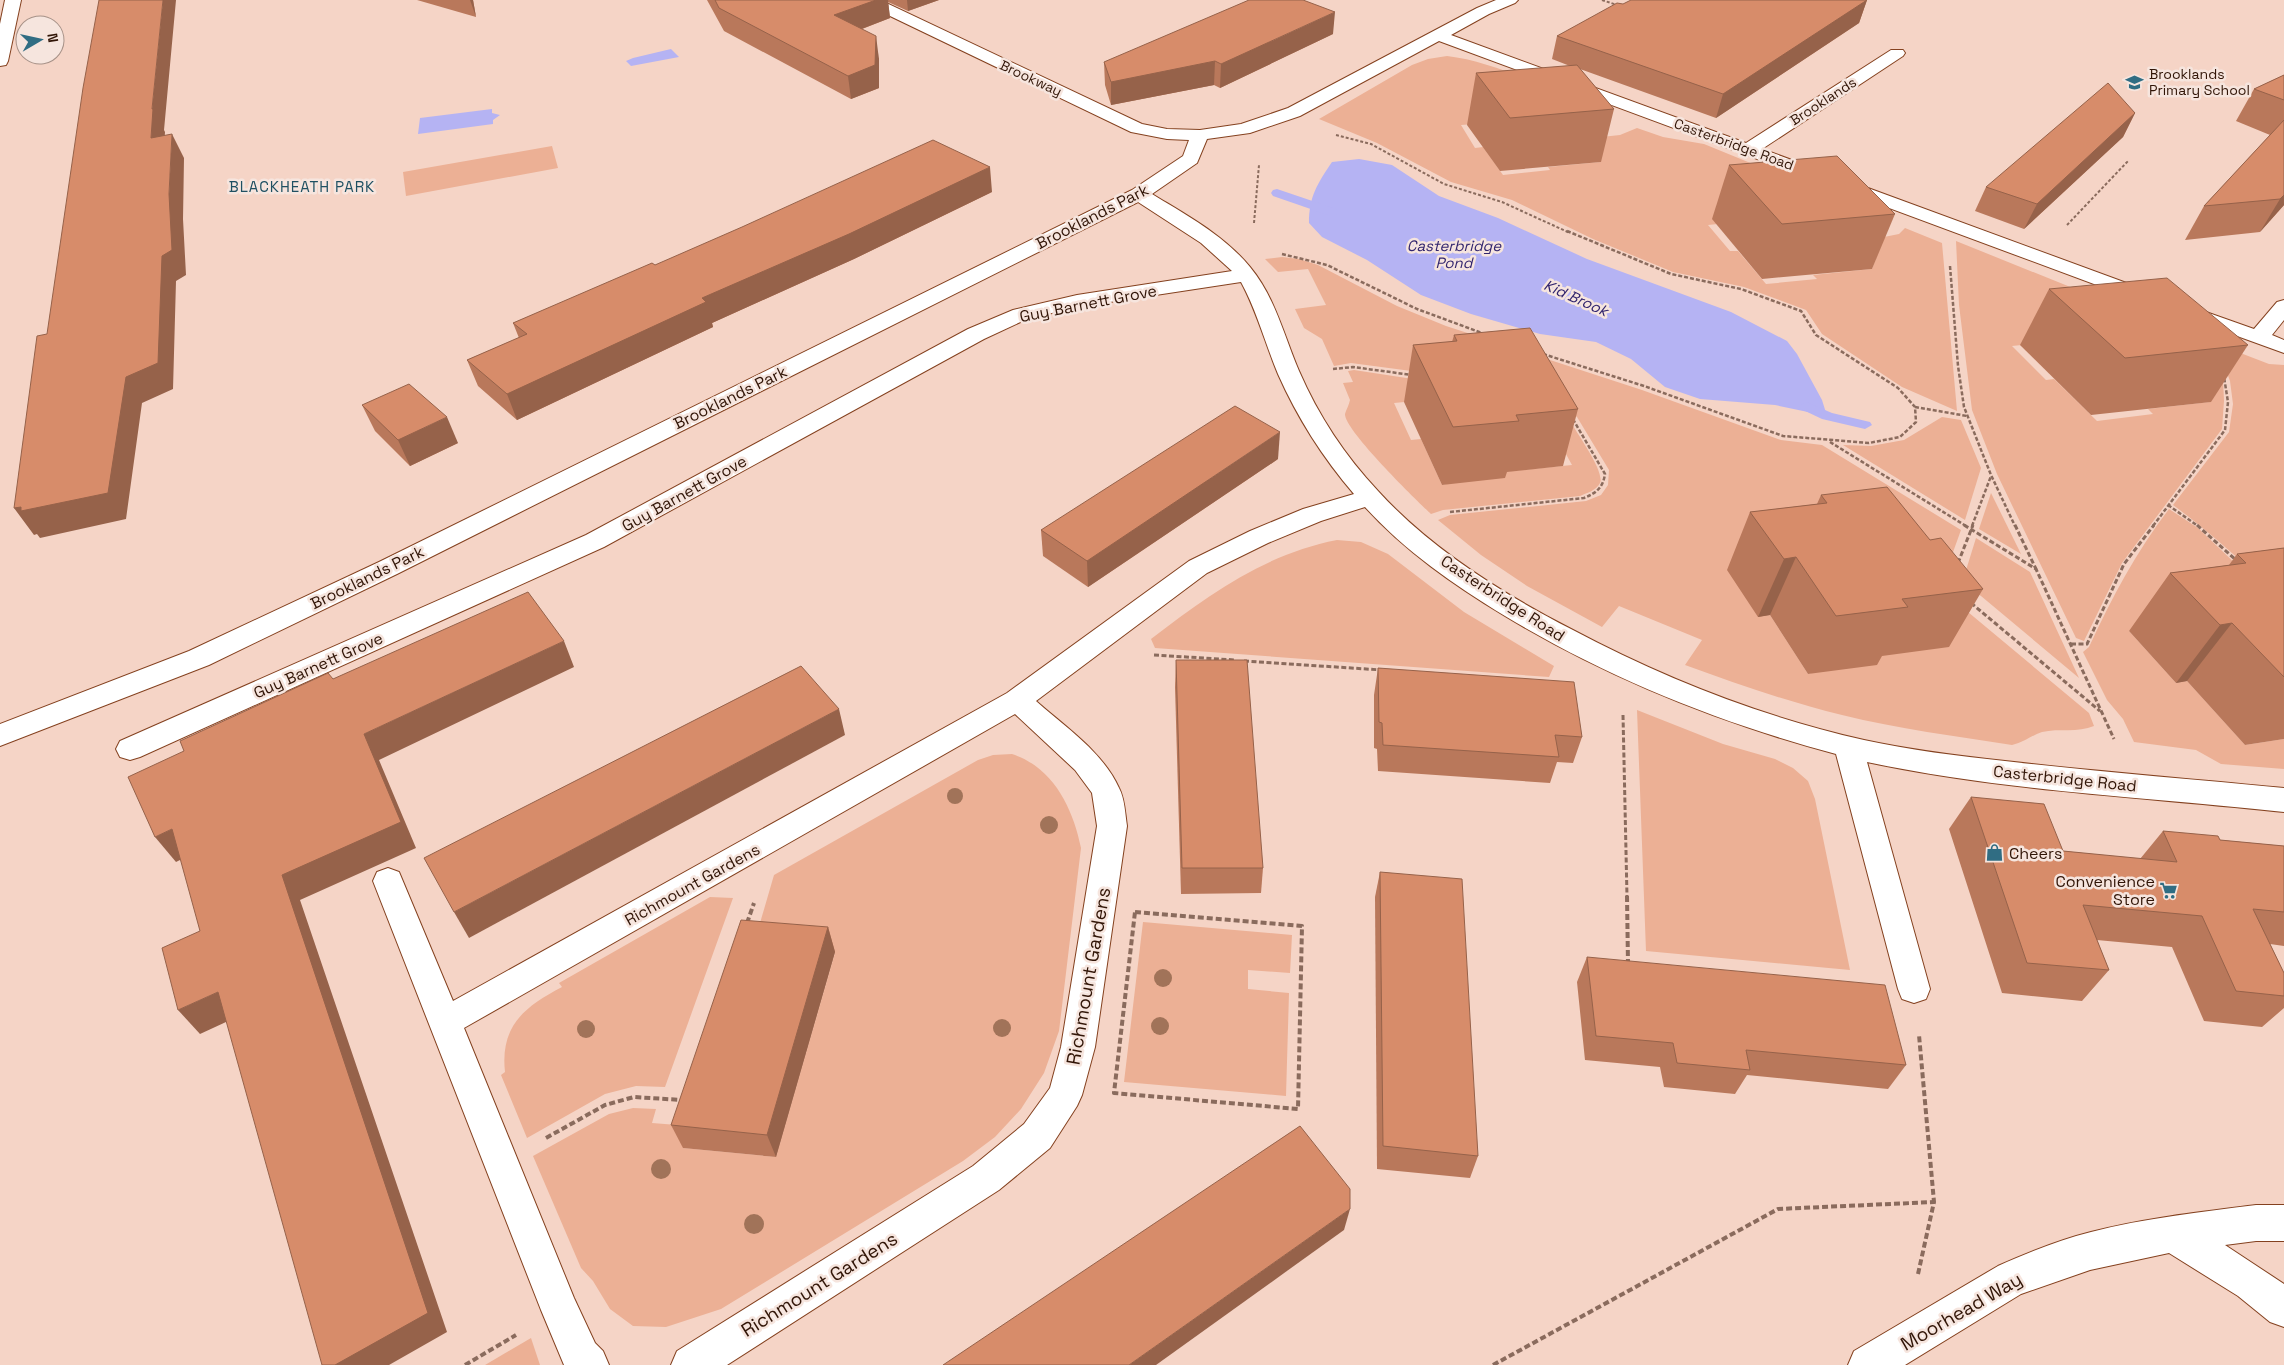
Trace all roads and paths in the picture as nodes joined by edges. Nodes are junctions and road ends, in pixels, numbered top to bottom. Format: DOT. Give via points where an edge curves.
graph roads {
  1 [pos="13,0"];
  2 [pos="868,0"];
  3 [pos="1510,0"];
  4 [pos="1602,0"];
  5 [pos="1611,11"];
  6 [pos="1437,35"];
  7 [pos="1897,53"];
  8 [pos="0,61"];
  9 [pos="1334,134"];
  10 [pos="1200,135"];
  11 [pos="1749,149"];
  12 [pos="1262,157"];
  13 [pos="2129,160"];
  14 [pos="1139,194"];
  15 [pos="1947,223"];
  16 [pos="1254,227"];
  17 [pos="1280,254"];
  18 [pos="2037,256"];
  19 [pos="1246,275"];
  20 [pos="2157,300"];
  21 [pos="2284,306"];
  22 [pos="2176,307"];
  23 [pos="1486,335"];
  24 [pos="2258,338"];
  25 [pos="2284,347"];
  26 [pos="1541,353"];
  27 [pos="2223,372"];
  28 [pos="1420,376"];
  29 [pos="1334,377"];
  30 [pos="1914,407"];
  31 [pos="1967,416"];
  32 [pos="1574,421"];
  33 [pos="1829,441"];
  34 [pos="1991,475"];
  35 [pos="1369,497"];
  36 [pos="2168,505"];
  37 [pos="1971,529"];
  38 [pos="1406,532"];
  39 [pos="2242,565"];
  40 [pos="2036,569"];
  41 [pos="1955,571"];
  42 [pos="1965,598"];
  43 [pos="1112,631"];
  44 [pos="2071,644"];
  45 [pos="1622,668"];
  46 [pos="1387,670"];
  47 [pos="1017,700"];
  48 [pos="2103,713"];
  49 [pos="0,735"];
  50 [pos="1848,747"];
  51 [pos="130,749"];
  52 [pos="2134,785"];
  53 [pos="2284,800"];
  54 [pos="737,858"];
  55 [pos="388,881"];
  56 [pos="745,928"];
  57 [pos="1628,967"];
  58 [pos="1914,989"];
  59 [pos="445,1022"];
  60 [pos="685,1100"];
  61 [pos="1298,1109"];
  62 [pos="502,1162"];
  63 [pos="1934,1202"];
  64 [pos="2284,1223"];
  65 [pos="2173,1234"];
  66 [pos="2284,1308"];
  67 [pos="560,1310"];
  68 [pos="1901,1345"];
  69 [pos="464,1365"];
  70 [pos="589,1365"];
  71 [pos="692,1365"];
  72 [pos="1494,1365"];
  73 [pos="1868,1365"];
  1 -- 8 [label="street"];
  2 -- 10 [label="street, Brookway" via="1138,128 1166,134"];
  3 -- 6 [label="street"];
  4 -- 5 [label="path" via="1620,6"];
  6 -- 10 [label="street" via="1294,112 1244,129"];
  6 -- 11 [label="street, Casterbridge Road"];
  7 -- 11 [label="street, Brooklands"];
  9 -- 30 [label="path" via="1371,144 1444,184 1502,202 1671,274 1742,289 1801,311 1816,335 1898,388"];
  10 -- 14 [label="street, Brooklands Park" via="1191,159"];
  11 -- 15 [label="street, Casterbridge Road"];
  12 -- 16 [label="path"];
  13 -- 18 [label="path"];
  14 -- 19 [label="street, Casterbridge Road" via="1224,251"];
  14 -- 49 [label="street, Brooklands Park" via="388,568 208,654"];
  15 -- 18 [label="street, Casterbridge Road"];
  15 -- 31 [label="path" via="1958,366"];
  17 -- 23 [label="path" via="1322,262 1421,310"];
  18 -- 20 [label="street, Casterbridge Road"];
  19 -- 35 [label="street, Casterbridge Road" via="1310,416"];
  19 -- 51 [label="street, Guy Barnett Grove" via="1077,301 1020,314 976,334 595,541"];
  21 -- 24 [label="street"];
  22 -- 24 [label="street"];
  24 -- 25 [label="street"];
  26 -- 33 [label="path" via="1783,436"];
  27 -- 36 [label="path" via="2228,402 2225,430"];
  28 -- 29 [label="path" via="1353,367 1331,370"];
  30 -- 31 [label="path"];
  30 -- 33 [label="path" via="1916,422 1900,437 1869,443"];
  31 -- 34 [label="path"];
  32 -- 38 [label="path" via="1606,474 1604,484 1596,494 1584,498 1448,512"];
  33 -- 37 [label="path"];
  34 -- 37 [label="path"];
  34 -- 40 [label="path"];
  35 -- 38 [label="street, Casterbridge Road"];
  35 -- 43 [label="street, Richmount Gardens" via="1286,526 1198,568"];
  36 -- 39 [label="path" via="2200,527"];
  36 -- 44 [label="path" via="2124,564 2087,644"];
  37 -- 40 [label="path"];
  37 -- 41 [label="path"];
  38 -- 45 [label="street, Casterbridge Road" via="1466,578 1524,615"];
  40 -- 44 [label="path"];
  42 -- 48 [label="path"];
  43 -- 46 [label="path" via="1147,654"];
  43 -- 47 [label="street, Richmount Gardens"];
  44 -- 48 [label="path"];
  45 -- 50 [label="street, Casterbridge Road" via="1776,727"];
  45 -- 57 [label="path"];
  47 -- 54 [label="street, Richmount Gardens"];
  47 -- 71 [label="street, Richmount Gardens" via="1085,762 1106,790 1112,826 1078,1047 1065,1096 1037,1136 986,1178"];
  48 -- 52 [label="path"];
  50 -- 52 [label="street, Casterbridge Road" via="1951,766"];
  50 -- 58 [label="street"];
  52 -- 53 [label="street, Casterbridge Road"];
  54 -- 56 [label="path" via="758,891"];
  54 -- 59 [label="street, Richmount Gardens"];
  55 -- 59 [label="street"];
  58 -- 63 [label="path"];
  59 -- 62 [label="street"];
  60 -- 62 [label="path" via="634,1097 605,1104"];
  61 -- 61 [label="path" via="1302,926 1135,912 1114,1093"];
  62 -- 67 [label="street"];
  63 -- 68 [label="path"];
  63 -- 72 [label="path" via="1778,1209"];
  64 -- 65 [label="street, Moorhead Way" via="2256,1223"];
  65 -- 66 [label="street"];
  65 -- 68 [label="street, Moorhead Way" via="2090,1251 2011,1279"];
  67 -- 69 [label="path"];
  67 -- 70 [label="street" via="581,1357"];
  68 -- 73 [label="street, Moorhead Way"];
}
